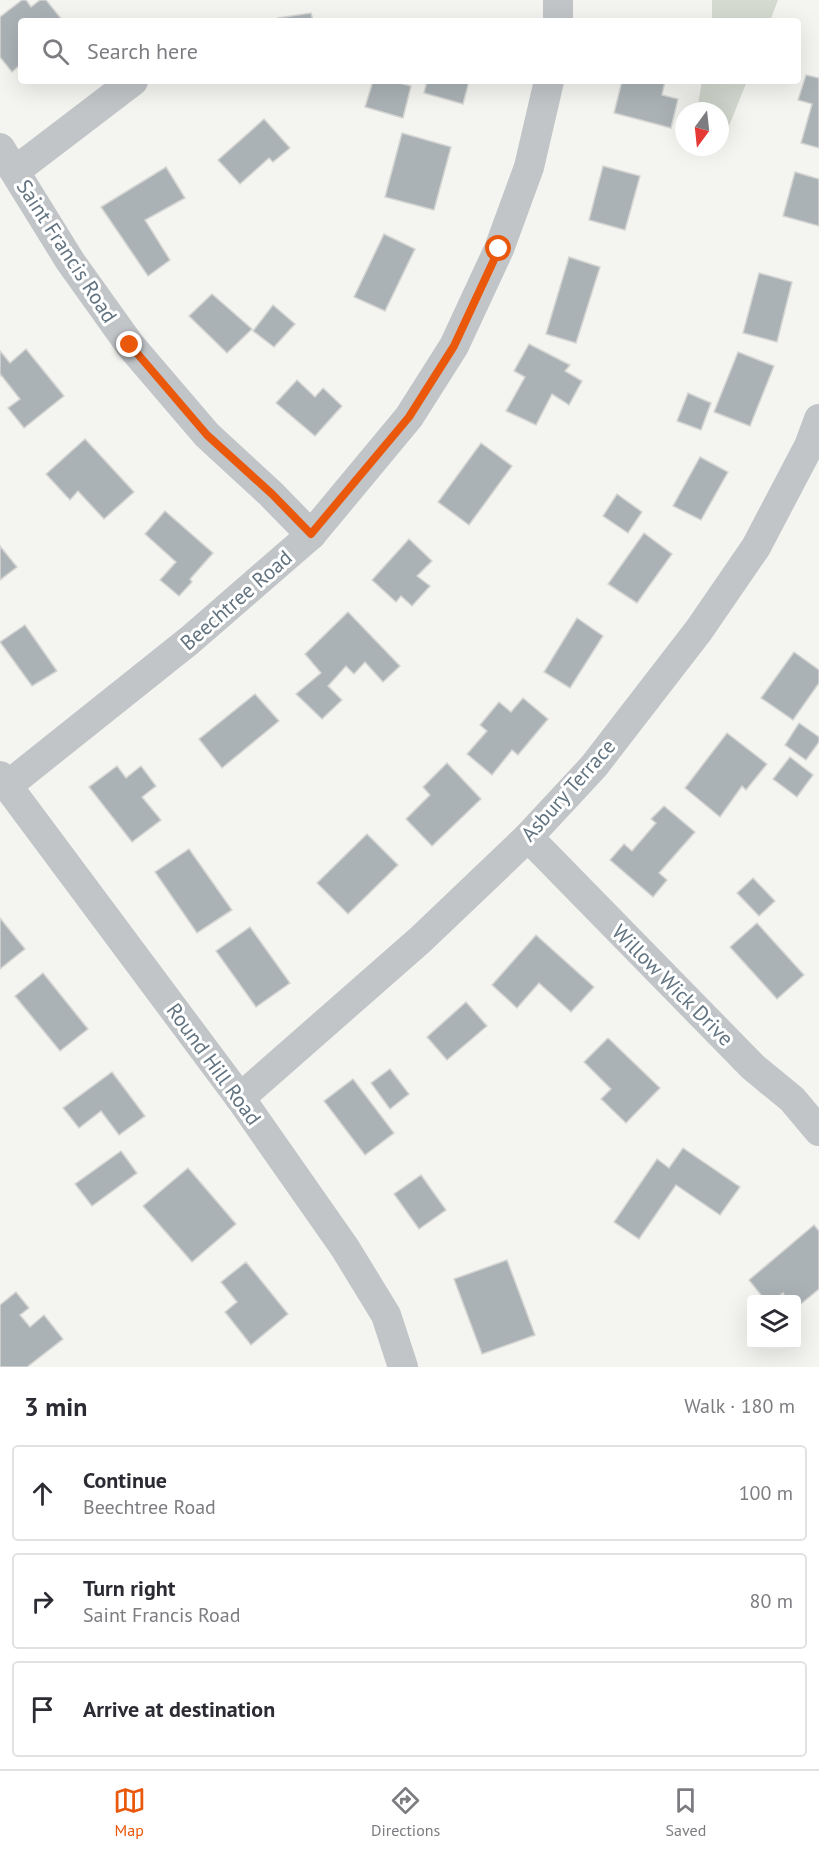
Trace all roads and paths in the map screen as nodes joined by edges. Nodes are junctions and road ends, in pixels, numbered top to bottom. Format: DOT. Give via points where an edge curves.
graph roads {
  1 [pos="558,0"];
  2 [pos="558,18"];
  3 [pos="128,84"];
  4 [pos="548,84"];
  5 [pos="7,160"];
  6 [pos="819,419"];
  7 [pos="311,534"];
  8 [pos="4,781"];
  9 [pos="528,837"];
  10 [pos="240,1098"];
  11 [pos="819,1131"];
  12 [pos="403,1367"];
  1 -- 2 [label="street"];
  3 -- 5 [label="street"];
  4 -- 7 [label="street, Beechtree Road" via="529,166 499,249 454,346 409,417"];
  5 -- 7 [label="street, Saint Francis Road" via="69,261 130,345 207,435"];
  6 -- 9 [label="street, Asbury Terrace" via="756,547 699,630 594,766"];
  7 -- 8 [label="street, Beechtree Road" via="190,640"];
  8 -- 10 [label="street, Round Hill Road"];
  9 -- 10 [label="street, Asbury Terrace" via="420,940"];
  9 -- 11 [label="street, Willow Wick Drive" via="753,1067 792,1099"];
  10 -- 12 [label="street, Round Hill Road" via="345,1248 386,1315"];
}
